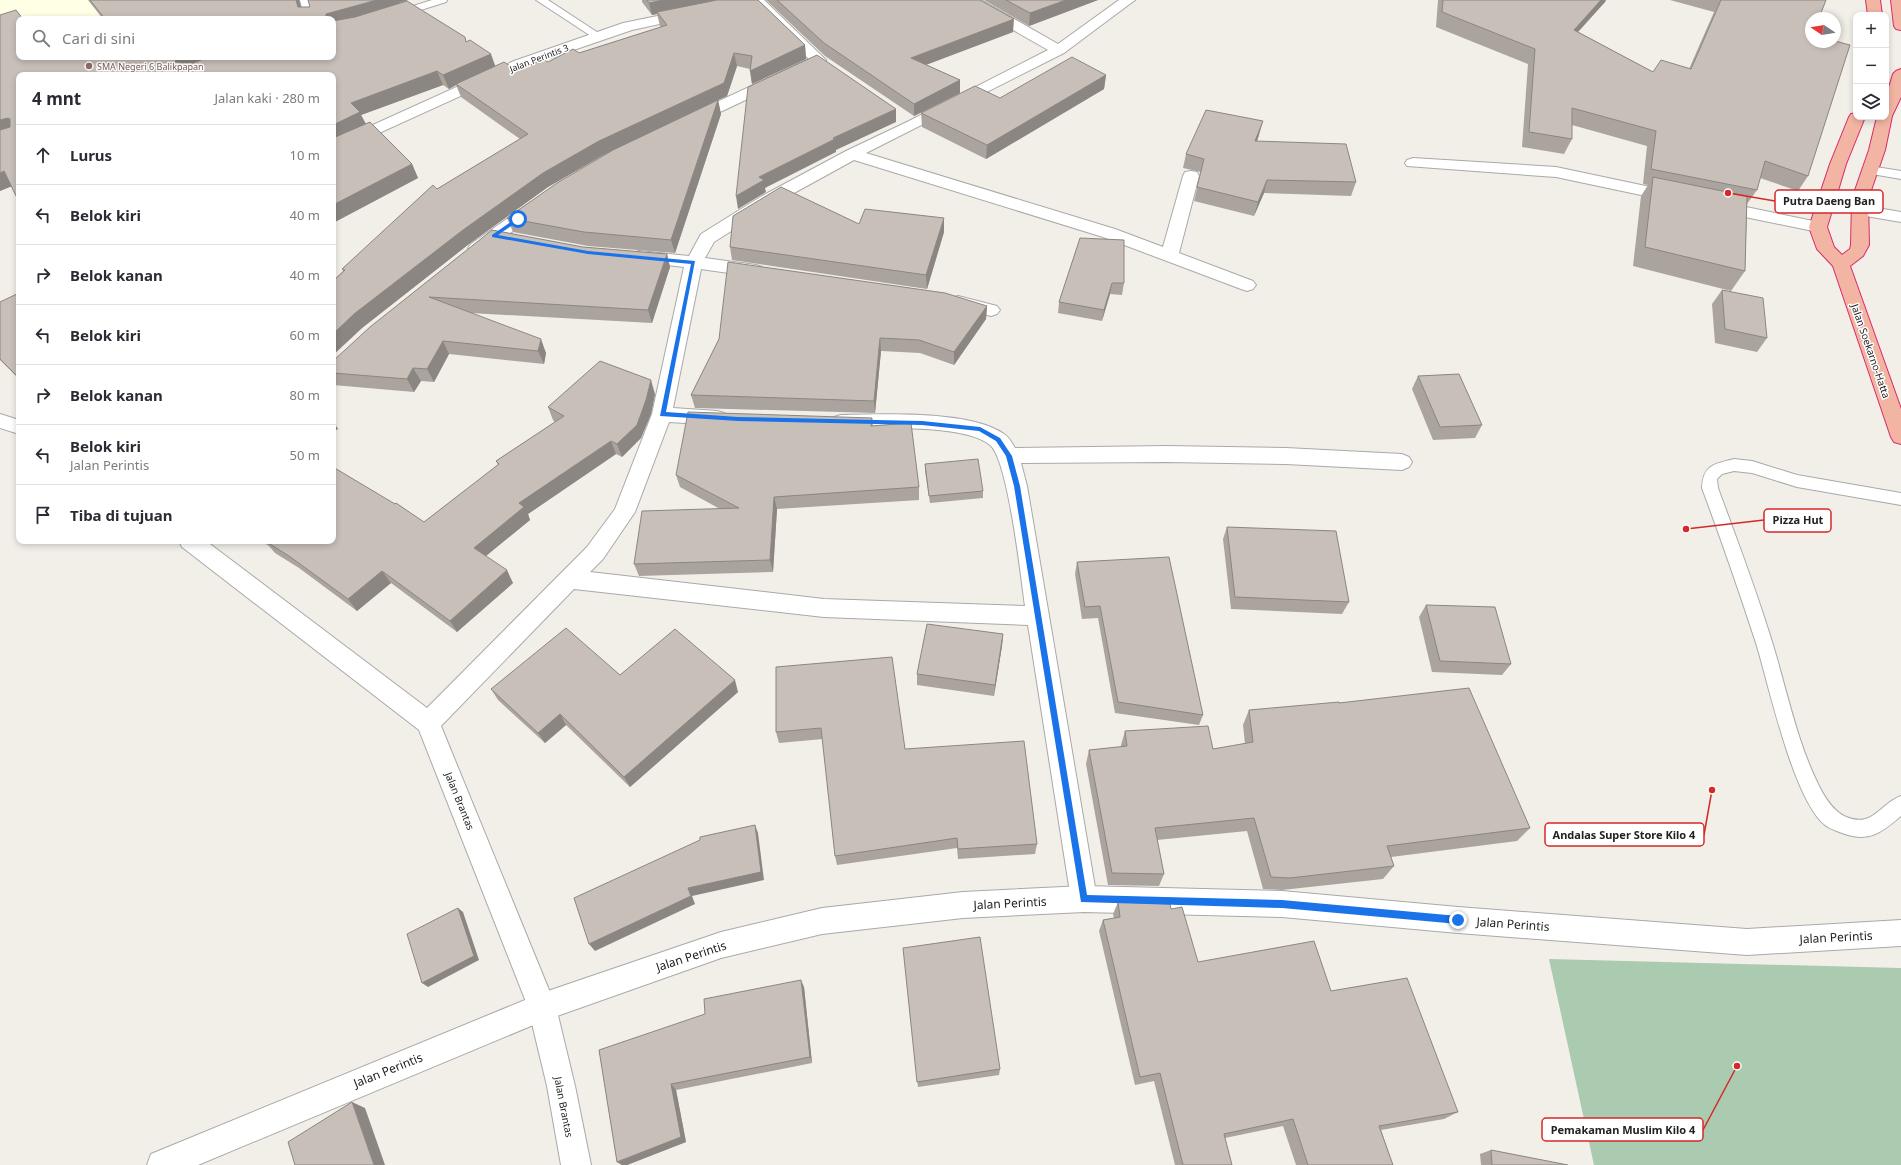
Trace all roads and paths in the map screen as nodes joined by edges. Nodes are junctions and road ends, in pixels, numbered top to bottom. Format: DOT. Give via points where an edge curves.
graph roads {
  1 [pos="305,0"];
  2 [pos="442,0"];
  3 [pos="541,0"];
  4 [pos="970,0"];
  5 [pos="1128,0"];
  6 [pos="1873,0"];
  7 [pos="1898,0"];
  8 [pos="751,1"];
  9 [pos="703,11"];
  10 [pos="1875,12"];
  11 [pos="309,16"];
  12 [pos="386,18"];
  13 [pos="1901,26"];
  14 [pos="598,36"];
  15 [pos="1059,50"];
  16 [pos="1901,74"];
  17 [pos="1893,96"];
  18 [pos="1889,106"];
  19 [pos="1856,120"];
  20 [pos="1884,120"];
  21 [pos="678,126"];
  22 [pos="336,149"];
  23 [pos="852,154"];
  24 [pos="1413,163"];
  25 [pos="1870,170"];
  26 [pos="1901,175"];
  27 [pos="1191,176"];
  28 [pos="549,197"];
  29 [pos="1860,210"];
  30 [pos="1901,217"];
  31 [pos="1818,227"];
  32 [pos="494,236"];
  33 [pos="517,240"];
  34 [pos="625,256"];
  35 [pos="1169,256"];
  36 [pos="464,259"];
  37 [pos="694,262"];
  38 [pos="1841,264"];
  39 [pos="769,273"];
  40 [pos="1247,285"];
  41 [pos="945,299"];
  42 [pos="991,310"];
  43 [pos="662,414"];
  44 [pos="738,419"];
  45 [pos="0,421"];
  46 [pos="818,422"];
  47 [pos="16,427"];
  48 [pos="1901,437"];
  49 [pos="1009,456"];
  50 [pos="1402,462"];
  51 [pos="1901,499"];
  52 [pos="194,544"];
  53 [pos="569,578"];
  54 [pos="1038,616"];
  55 [pos="428,723"];
  56 [pos="1901,804"];
  57 [pos="1084,899"];
  58 [pos="1901,933"];
  59 [pos="542,1007"];
  60 [pos="162,1165"];
  61 [pos="576,1165"];
  1 -- 11 [label="lane"];
  2 -- 12 [label="lane"];
  3 -- 14 [label="lane"];
  4 -- 15 [label="street"];
  5 -- 15 [label="street"];
  6 -- 10 [label="highway"];
  7 -- 13 [label="highway"];
  8 -- 21 [label="street" via="825,64"];
  9 -- 14 [label="street, Jalan Perintis 3" via="628,26"];
  14 -- 22 [label="street, Jalan Perintis 3" via="519,64"];
  15 -- 23 [label="street" via="906,121"];
  16 -- 17 [label="highway"];
  17 -- 18 [label="highway"];
  19 -- 31 [label="highway" via="1838,164"];
  20 -- 25 [label="highway"];
  23 -- 35 [label="street" via="1109,233"];
  23 -- 37 [label="street" via="768,200 707,238"];
  24 -- 31 [label="street" via="1556,172"];
  25 -- 26 [label="lane"];
  25 -- 29 [label="highway" via="1860,199"];
  27 -- 35 [label="street"];
  28 -- 32 [label="street"];
  29 -- 30 [label="street"];
  29 -- 38 [label="highway" via="1860,245 1857,252"];
  31 -- 38 [label="highway, Jalan Soekarno-Hatta" via="1826,249"];
  32 -- 33 [label="street"];
  32 -- 36 [label="street"];
  34 -- 37 [label="street"];
  35 -- 40 [label="street"];
  37 -- 39 [label="street"];
  37 -- 43 [label="street"];
  38 -- 48 [label="highway, Jalan Soekarno-Hatta"];
  41 -- 42 [label="street"];
  43 -- 44 [label="street"];
  43 -- 53 [label="street" via="624,512 594,552"];
  45 -- 47 [label="street"];
  46 -- 49 [label="street" via="922,423 980,429 998,439"];
  49 -- 50 [label="street" via="1167,454 1286,456"];
  49 -- 54 [label="street" via="1017,486"];
  51 -- 56 [label="lane" via="1797,481 1752,467 1734,465 1716,469 1710,476 1710,488 1764,643 1798,754 1821,808 1841,823 1856,828 1870,828"];
  52 -- 55 [label="street"];
  53 -- 54 [label="street" via="824,608"];
  53 -- 55 [label="street"];
  54 -- 57 [label="street"];
  55 -- 59 [label="street, Jalan Brantas"];
  57 -- 58 [label="street, Jalan Perintis" via="1282,904 1747,942"];
  57 -- 59 [label="street, Jalan Perintis" via="962,905 822,921 721,945"];
  59 -- 60 [label="street, Jalan Perintis"];
  59 -- 61 [label="street, Jalan Brantas" via="562,1086"];
}
